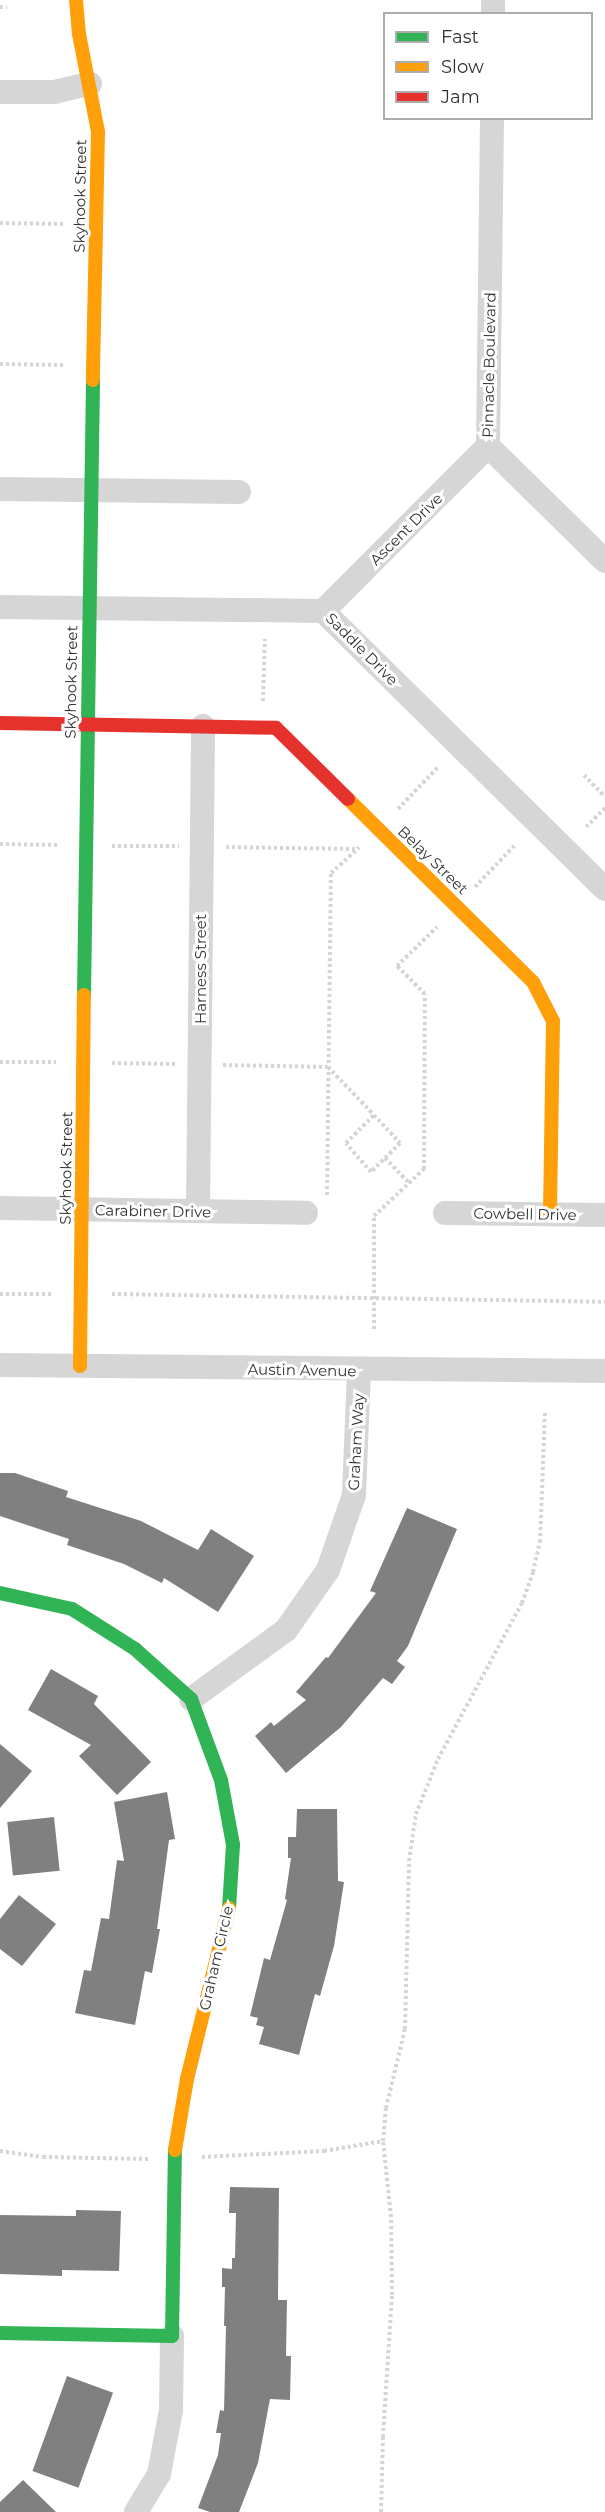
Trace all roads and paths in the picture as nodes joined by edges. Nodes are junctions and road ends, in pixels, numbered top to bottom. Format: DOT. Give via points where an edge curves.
graph roads {
  1 [pos="76,0"];
  2 [pos="0,7"];
  3 [pos="6,7"];
  4 [pos="90,84"];
  5 [pos="0,92"];
  6 [pos="492,120"];
  7 [pos="0,223"];
  8 [pos="65,224"];
  9 [pos="0,364"];
  10 [pos="63,365"];
  11 [pos="488,447"];
  12 [pos="0,489"];
  13 [pos="91,490"];
  14 [pos="239,492"];
  15 [pos="605,561"];
  16 [pos="0,607"];
  17 [pos="89,608"];
  18 [pos="323,611"];
  19 [pos="265,639"];
  20 [pos="0,723"];
  21 [pos="87,724"];
  22 [pos="203,726"];
  23 [pos="262,728"];
  24 [pos="439,766"];
  25 [pos="584,775"];
  26 [pos="605,797"];
  27 [pos="605,808"];
  28 [pos="586,827"];
  29 [pos="379,830"];
  30 [pos="516,844"];
  31 [pos="605,889"];
  32 [pos="457,907"];
  33 [pos="0,1062"];
  34 [pos="84,1063"];
  35 [pos="200,1065"];
  36 [pos="328,1067"];
  37 [pos="374,1115"];
  38 [pos="385,1158"];
  39 [pos="409,1183"];
  40 [pos="327,1195"];
  41 [pos="0,1208"];
  42 [pos="82,1210"];
  43 [pos="198,1211"];
  44 [pos="306,1213"];
  45 [pos="445,1213"];
  46 [pos="550,1214"];
  47 [pos="605,1215"];
  48 [pos="0,1294"];
  49 [pos="51,1294"];
  50 [pos="112,1294"];
  51 [pos="374,1298"];
  52 [pos="605,1302"];
  53 [pos="374,1329"];
  54 [pos="0,1365"];
  55 [pos="80,1366"];
  56 [pos="359,1371"];
  57 [pos="605,1371"];
  58 [pos="545,1412"];
  59 [pos="0,1593"];
  60 [pos="190,1699"];
  61 [pos="383,2141"];
  62 [pos="0,2151"];
  63 [pos="194,2158"];
  64 [pos="155,2159"];
  65 [pos="0,2333"];
  66 [pos="172,2336"];
  67 [pos="136,2512"];
  68 [pos="381,2512"];
  1 -- 4 [label="street, Skyhook Street"];
  2 -- 3 [label="path"];
  4 -- 5 [label="street" via="54,93"];
  4 -- 13 [label="street, Skyhook Street" via="98,132"];
  6 -- 11 [label="street, Pinnacle Boulevard"];
  7 -- 8 [label="path"];
  9 -- 10 [label="path"];
  11 -- 15 [label="street, Pinnacle Boulevard"];
  11 -- 18 [label="street, Ascent Drive"];
  12 -- 13 [label="street"];
  13 -- 14 [label="street"];
  13 -- 17 [label="street, Skyhook Street"];
  16 -- 17 [label="street, Saddle Drive"];
  17 -- 18 [label="street, Saddle Drive"];
  17 -- 21 [label="street, Skyhook Street"];
  18 -- 31 [label="street, Saddle Drive"];
  19 -- 23 [label="path"];
  20 -- 21 [label="street, Belay Street"];
  21 -- 22 [label="street, Belay Street"];
  21 -- 34 [label="street, Skyhook Street"];
  22 -- 23 [label="street, Belay Street"];
  22 -- 35 [label="street, Harness Street"];
  23 -- 29 [label="street, Belay Street" via="276,728"];
  24 -- 29 [label="path"];
  25 -- 26 [label="path"];
  27 -- 28 [label="path"];
  29 -- 32 [label="street, Belay Street"];
  29 -- 36 [label="path" via="331,873"];
  30 -- 32 [label="path"];
  32 -- 39 [label="path" via="397,966 425,994 424,1169"];
  32 -- 46 [label="street, Belay Street" via="533,982 553,1021"];
  33 -- 34 [label="path"];
  34 -- 35 [label="path"];
  34 -- 42 [label="street, Skyhook Street"];
  35 -- 36 [label="path"];
  35 -- 43 [label="street, Harness Street"];
  36 -- 37 [label="path"];
  36 -- 40 [label="path"];
  37 -- 38 [label="path" via="400,1143"];
  37 -- 38 [label="path" via="346,1143 371,1172"];
  38 -- 39 [label="path"];
  39 -- 51 [label="path" via="375,1216"];
  41 -- 42 [label="street, Carabiner Drive"];
  42 -- 43 [label="street, Carabiner Drive"];
  42 -- 55 [label="street, Skyhook Street"];
  43 -- 44 [label="street, Carabiner Drive"];
  45 -- 46 [label="street, Cowbell Drive"];
  46 -- 47 [label="street, Cowbell Drive"];
  48 -- 49 [label="path"];
  50 -- 51 [label="path"];
  51 -- 52 [label="path"];
  51 -- 53 [label="path"];
  54 -- 55 [label="street, Austin Avenue"];
  55 -- 56 [label="street, Austin Avenue"];
  56 -- 57 [label="street, Austin Avenue"];
  56 -- 60 [label="street, Graham Way" via="354,1495 328,1570 286,1630"];
  58 -- 61 [label="path" via="540,1542 533,1572 522,1603 438,1759 416,1814 410,1861 405,2030 386,2108"];
  59 -- 60 [label="street, Graham Circle" via="72,1610 135,1649"];
  60 -- 66 [label="street, Graham Circle" via="221,1780 232,1845 230,1905 187,2079 174,2159"];
  61 -- 63 [label="path" via="324,2151"];
  61 -- 68 [label="path" via="391,2217 392,2295"];
  62 -- 64 [label="path" via="43,2157"];
  65 -- 66 [label="street"];
  66 -- 67 [label="street, Graham Circle" via="171,2410 159,2474"];
}
